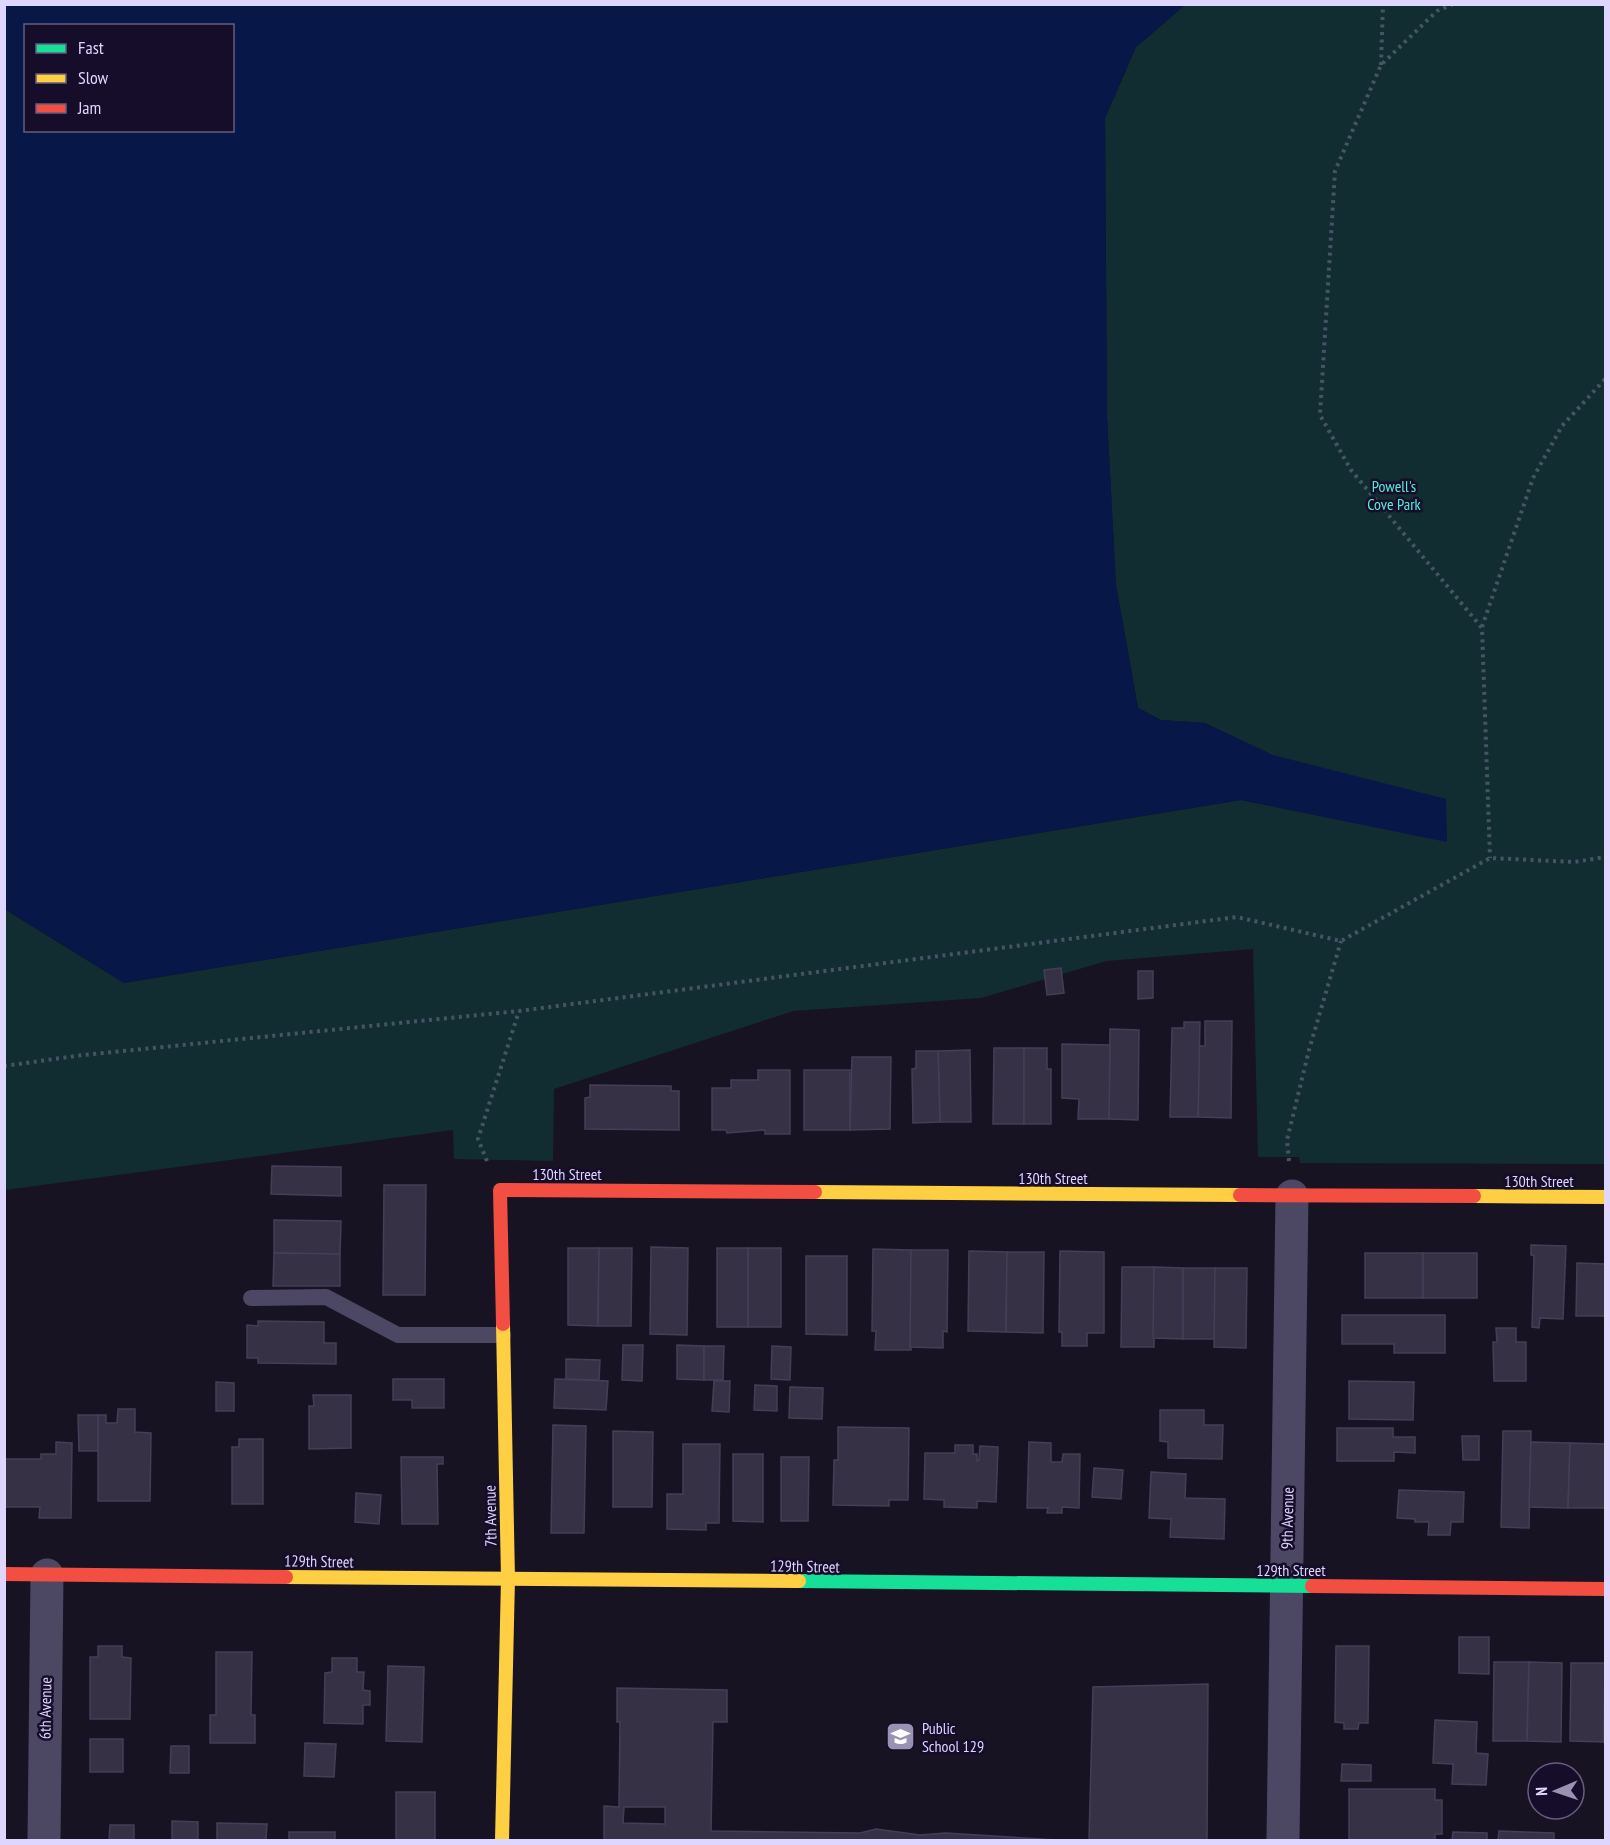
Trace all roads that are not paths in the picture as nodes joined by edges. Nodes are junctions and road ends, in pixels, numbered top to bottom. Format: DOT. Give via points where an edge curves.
graph roads {
  1 [pos="500,1190"];
  2 [pos="1292,1196"];
  3 [pos="1605,1197"];
  4 [pos="251,1298"];
  5 [pos="503,1335"];
  6 [pos="4,1574"];
  7 [pos="47,1575"];
  8 [pos="507,1579"];
  9 [pos="1286,1587"];
  10 [pos="1605,1589"];
  11 [pos="44,1840"];
  12 [pos="502,1840"];
  13 [pos="1283,1840"];
  1 -- 2 [label="street, 130th Street"];
  1 -- 5 [label="street, 7th Avenue"];
  2 -- 3 [label="street, 130th Street"];
  2 -- 9 [label="street, 9th Avenue"];
  4 -- 5 [label="lane" via="326,1298 398,1335"];
  5 -- 8 [label="street, 7th Avenue"];
  6 -- 7 [label="street, 129th Street"];
  7 -- 8 [label="street, 129th Street"];
  7 -- 11 [label="street, 6th Avenue"];
  8 -- 9 [label="street, 129th Street"];
  8 -- 12 [label="street, 7th Avenue"];
  9 -- 10 [label="street, 129th Street"];
  9 -- 13 [label="street, 9th Avenue"];
}
